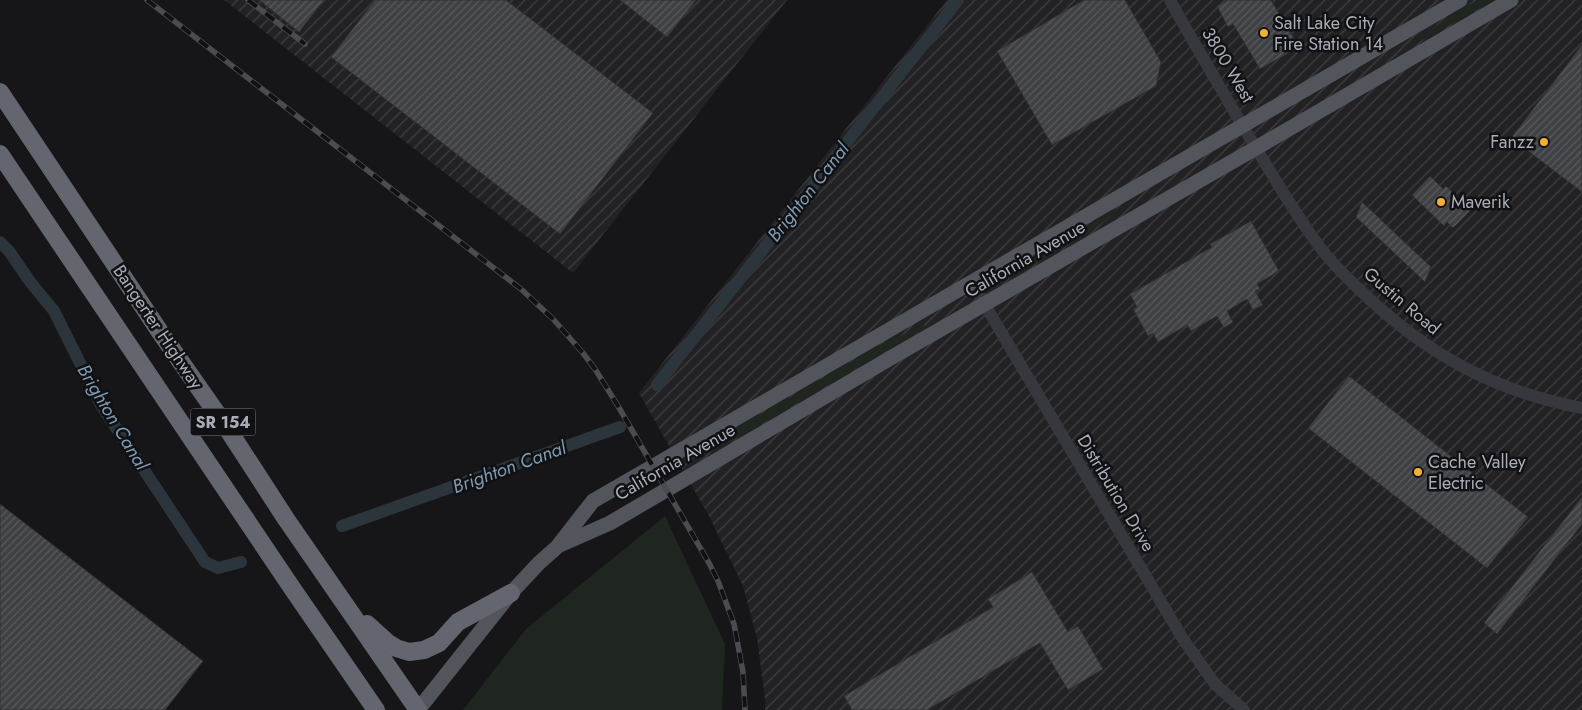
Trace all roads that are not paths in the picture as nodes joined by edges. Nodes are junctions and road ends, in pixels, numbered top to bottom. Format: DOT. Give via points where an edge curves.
graph roads {
  1 [pos="1170,0"];
  2 [pos="1460,0"];
  3 [pos="1511,0"];
  4 [pos="0,92"];
  5 [pos="1243,125"];
  6 [pos="1256,148"];
  7 [pos="0,154"];
  8 [pos="972,283"];
  9 [pos="985,304"];
  10 [pos="1582,408"];
  11 [pos="557,547"];
  12 [pos="511,593"];
  13 [pos="349,610"];
  14 [pos="376,710"];
  15 [pos="418,710"];
  16 [pos="1244,710"];
  1 -- 5 [label="street, 3800 West"];
  2 -- 5 [label="main road, California Avenue"];
  3 -- 6 [label="main road, California Avenue"];
  4 -- 13 [label="highway, Bangerter Highway / SR 154"];
  5 -- 6 [label="street, 3800 West"];
  5 -- 8 [label="main road, California Avenue"];
  6 -- 9 [label="main road, California Avenue"];
  6 -- 10 [label="street, Gustin Road" via="1320,247 1341,272 1405,331 1456,364 1491,380 1535,397"];
  7 -- 14 [label="highway, Bangerter Highway / SR 154"];
  8 -- 9 [label="street, Distribution Drive"];
  8 -- 11 [label="main road, California Avenue" via="593,501"];
  9 -- 11 [label="main road, California Avenue" via="610,523"];
  9 -- 16 [label="street, Distribution Drive" via="1183,639 1215,684"];
  11 -- 12 [label="main road, California Avenue"];
  12 -- 13 [label="highway" via="458,622 440,643 419,651 404,651 392,646"];
  12 -- 15 [label="main road, California Avenue"];
  13 -- 15 [label="highway, Bangerter Highway / SR 154"];
}
